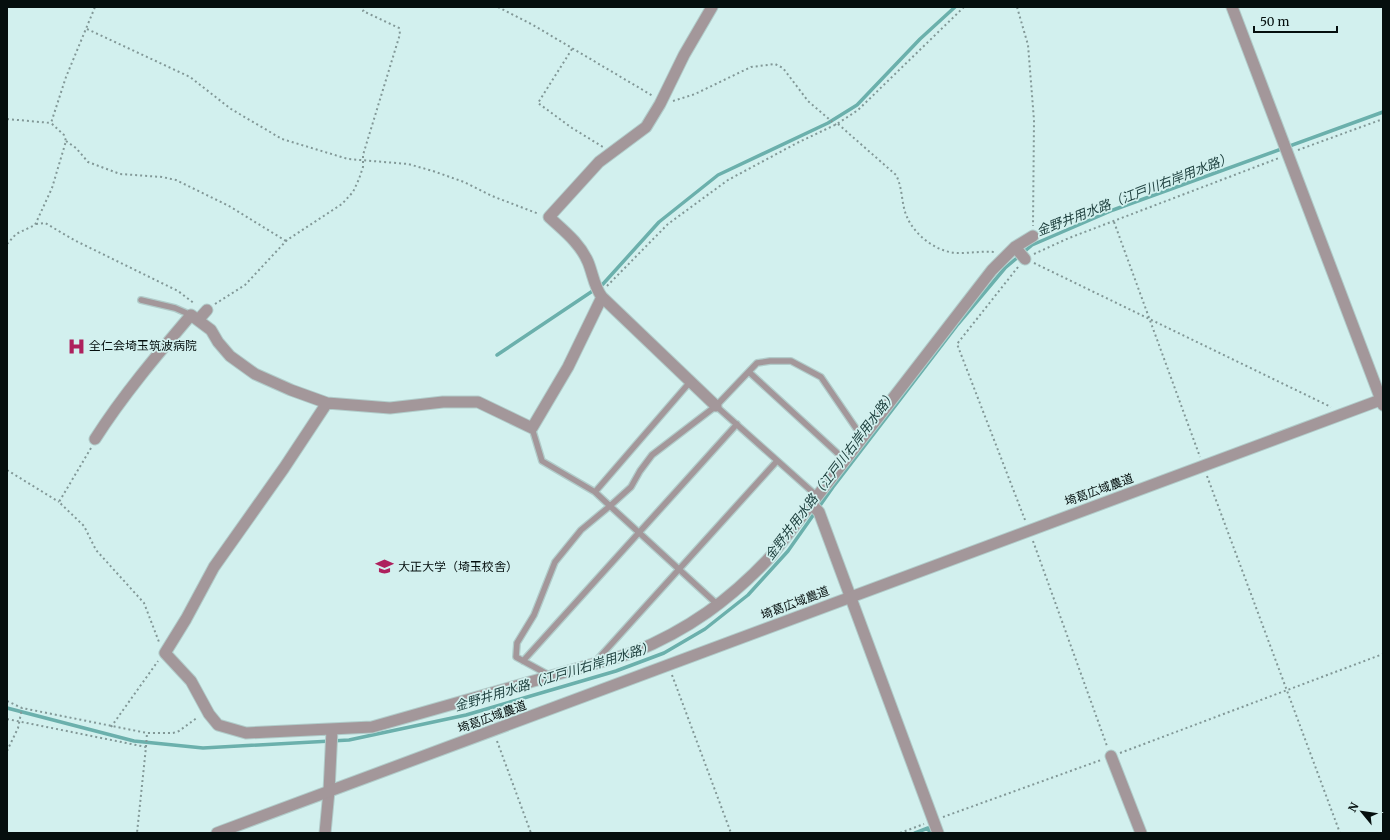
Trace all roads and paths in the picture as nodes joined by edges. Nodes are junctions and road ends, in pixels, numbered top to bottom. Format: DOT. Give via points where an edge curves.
graph roads {
  1 [pos="95,7"];
  2 [pos="366,7"];
  3 [pos="498,7"];
  4 [pos="712,7"];
  5 [pos="964,7"];
  6 [pos="1018,7"];
  7 [pos="1232,7"];
  8 [pos="87,29"];
  9 [pos="572,49"];
  10 [pos="661,103"];
  11 [pos="7,119"];
  12 [pos="1383,119"];
  13 [pos="52,123"];
  14 [pos="837,124"];
  15 [pos="66,141"];
  16 [pos="611,152"];
  17 [pos="1289,154"];
  18 [pos="549,217"];
  19 [pos="1114,222"];
  20 [pos="36,224"];
  21 [pos="1033,236"];
  22 [pos="286,242"];
  23 [pos="7,244"];
  24 [pos="1011,251"];
  25 [pos="1025,258"];
  26 [pos="599,291"];
  27 [pos="141,300"];
  28 [pos="200,314"];
  29 [pos="1150,320"];
  30 [pos="749,372"];
  31 [pos="690,382"];
  32 [pos="1382,401"];
  33 [pos="327,403"];
  34 [pos="716,406"];
  35 [pos="1339,414"];
  36 [pos="737,424"];
  37 [pos="532,428"];
  38 [pos="862,437"];
  39 [pos="95,439"];
  40 [pos="777,460"];
  41 [pos="845,460"];
  42 [pos="1203,465"];
  43 [pos="7,470"];
  44 [pos="595,492"];
  45 [pos="59,502"];
  46 [pos="816,504"];
  47 [pos="610,506"];
  48 [pos="1029,530"];
  49 [pos="638,532"];
  50 [pos="679,568"];
  51 [pos="851,596"];
  52 [pos="718,605"];
  53 [pos="165,653"];
  54 [pos="1383,654"];
  55 [pos="523,661"];
  56 [pos="593,665"];
  57 [pos="668,665"];
  58 [pos="552,676"];
  59 [pos="1286,690"];
  60 [pos="7,701"];
  61 [pos="22,708"];
  62 [pos="207,711"];
  63 [pos="7,719"];
  64 [pos="19,721"];
  65 [pos="111,727"];
  66 [pos="332,730"];
  67 [pos="493,730"];
  68 [pos="147,733"];
  69 [pos="146,747"];
  70 [pos="7,751"];
  71 [pos="1111,756"];
  72 [pos="329,791"];
  73 [pos="933,820"];
  74 [pos="138,833"];
  75 [pos="217,833"];
  76 [pos="325,833"];
  77 [pos="531,833"];
  78 [pos="731,833"];
  79 [pos="900,833"];
  80 [pos="938,833"];
  81 [pos="1140,833"];
  82 [pos="1340,833"];
  1 -- 8 [label="path"];
  2 -- 22 [label="path" via="363,11 399,28 400,34 359,179 353,192 342,204"];
  3 -- 9 [label="path"];
  4 -- 10 [label="street" via="684,55"];
  5 -- 14 [label="path" via="858,110"];
  6 -- 21 [label="path" via="1028,45 1034,120"];
  7 -- 17 [label="street"];
  8 -- 13 [label="path" via="66,77"];
  8 -- 18 [label="path" via="190,77 231,109 282,139 348,159 408,164 433,170 523,209"];
  9 -- 10 [label="path"];
  9 -- 16 [label="path" via="538,103"];
  10 -- 14 [label="path" via="695,94 751,67 775,64 783,68 808,101"];
  10 -- 16 [label="street" via="640,132"];
  11 -- 13 [label="path"];
  12 -- 17 [label="path"];
  13 -- 15 [label="path" via="64,135"];
  14 -- 24 [label="path" via="896,175 900,182 906,216 911,225 930,243 960,254"];
  14 -- 26 [label="path" via="728,180 668,224"];
  15 -- 20 [label="path" via="52,188"];
  15 -- 22 [label="path" via="88,162 120,174 176,180 229,206"];
  16 -- 18 [label="street" via="586,174"];
  17 -- 19 [label="path"];
  17 -- 32 [label="street"];
  18 -- 26 [label="street" via="578,244"];
  19 -- 25 [label="path" via="1069,238"];
  19 -- 29 [label="path"];
  20 -- 23 [label="path" via="16,234"];
  20 -- 28 [label="path" via="45,223 178,291"];
  21 -- 24 [label="street"];
  22 -- 28 [label="path" via="245,285"];
  24 -- 25 [label="street"];
  24 -- 38 [label="street" via="992,270"];
  25 -- 29 [label="path"];
  25 -- 48 [label="path" via="957,344"];
  26 -- 31 [label="street"];
  26 -- 37 [label="street" via="568,367"];
  27 -- 28 [label="lane"];
  28 -- 33 [label="street" via="230,356 255,374"];
  28 -- 39 [label="street" via="155,357"];
  29 -- 35 [label="path" via="1337,410"];
  29 -- 42 [label="path"];
  30 -- 34 [label="lane"];
  30 -- 38 [label="lane" via="757,363 770,361 791,360 806,368 820,377"];
  30 -- 41 [label="lane"];
  31 -- 34 [label="street"];
  31 -- 44 [label="lane"];
  32 -- 35 [label="street, 埼葛広域農道"];
  33 -- 37 [label="street" via="390,408 443,402 478,402"];
  33 -- 53 [label="street" via="214,567"];
  34 -- 36 [label="lane"];
  34 -- 47 [label="lane" via="652,455 631,487"];
  35 -- 42 [label="street, 埼葛広域農道"];
  36 -- 40 [label="lane"];
  36 -- 49 [label="lane"];
  37 -- 44 [label="lane" via="542,460"];
  38 -- 41 [label="street"];
  39 -- 45 [label="path"];
  40 -- 46 [label="lane"];
  40 -- 50 [label="lane"];
  41 -- 46 [label="street"];
  42 -- 48 [label="street, 埼葛広域農道"];
  42 -- 59 [label="path"];
  43 -- 45 [label="path"];
  44 -- 47 [label="lane"];
  45 -- 53 [label="path" via="84,526 96,550 144,603"];
  46 -- 51 [label="street"];
  46 -- 52 [label="street" via="749,579"];
  47 -- 49 [label="lane"];
  47 -- 55 [label="lane" via="581,530 555,562 534,615 517,643 516,657"];
  48 -- 51 [label="street, 埼葛広域農道"];
  48 -- 71 [label="path"];
  49 -- 50 [label="lane"];
  49 -- 55 [label="lane"];
  50 -- 52 [label="lane"];
  50 -- 56 [label="lane"];
  51 -- 57 [label="street, 埼葛広域農道"];
  51 -- 73 [label="street"];
  52 -- 56 [label="street" via="706,615 661,641"];
  53 -- 62 [label="street" via="191,681"];
  53 -- 65 [label="path"];
  54 -- 59 [label="path"];
  55 -- 58 [label="lane"];
  56 -- 58 [label="street"];
  57 -- 67 [label="street, 埼葛広域農道"];
  57 -- 78 [label="path"];
  58 -- 66 [label="street" via="372,727"];
  59 -- 71 [label="path"];
  59 -- 82 [label="path"];
  60 -- 61 [label="path"];
  61 -- 64 [label="path"];
  61 -- 65 [label="path"];
  62 -- 66 [label="street" via="218,725 246,733"];
  62 -- 68 [label="path" via="173,734"];
  63 -- 64 [label="path"];
  64 -- 69 [label="path"];
  64 -- 70 [label="path"];
  65 -- 68 [label="path"];
  66 -- 72 [label="street"];
  67 -- 72 [label="street, 埼葛広域農道"];
  67 -- 77 [label="path"];
  68 -- 69 [label="path"];
  69 -- 74 [label="path"];
  71 -- 73 [label="path"];
  71 -- 81 [label="street"];
  72 -- 75 [label="street, 埼葛広域農道"];
  72 -- 76 [label="street"];
  73 -- 79 [label="path"];
  73 -- 80 [label="street"];
}
